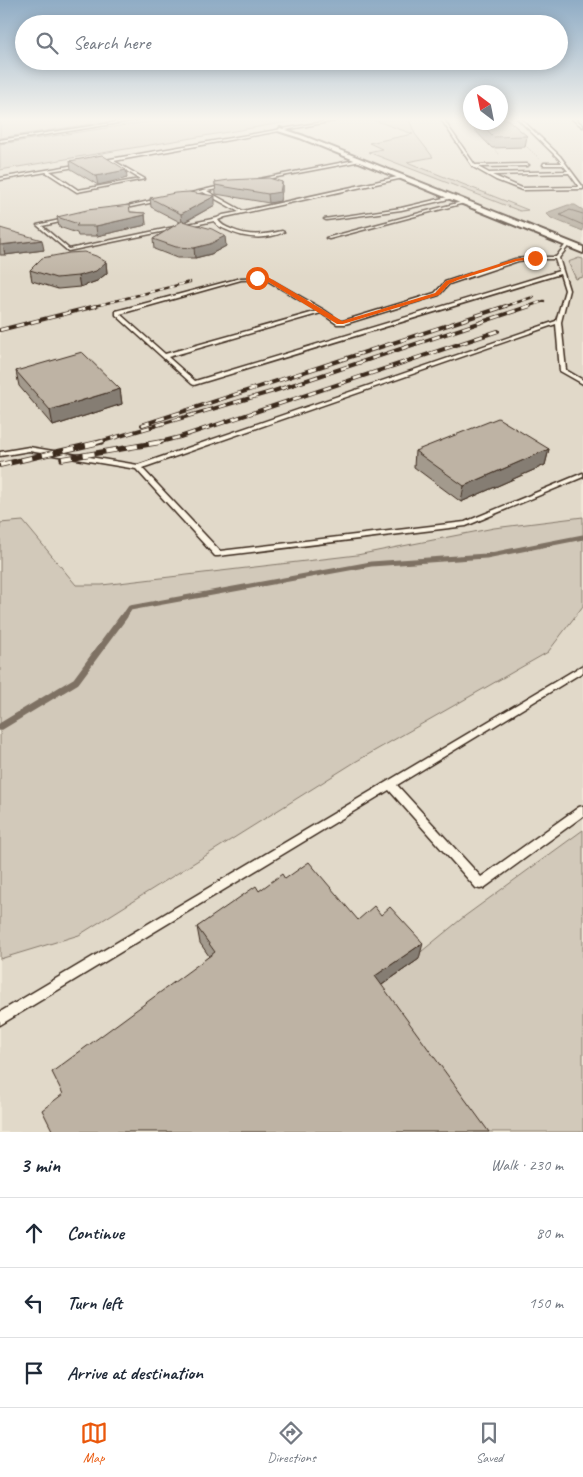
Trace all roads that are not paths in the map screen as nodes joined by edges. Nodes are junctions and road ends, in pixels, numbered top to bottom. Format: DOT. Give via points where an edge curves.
graph roads {
  1 [pos="42,172"];
  2 [pos="48,172"];
  3 [pos="132,172"];
  4 [pos="300,172"];
  5 [pos="389,172"];
  6 [pos="484,172"];
  7 [pos="570,172"];
  8 [pos="488,174"];
  9 [pos="402,177"];
  10 [pos="0,179"];
  11 [pos="253,181"];
  12 [pos="233,185"];
  13 [pos="204,191"];
  14 [pos="175,197"];
  15 [pos="452,197"];
  16 [pos="165,199"];
  17 [pos="466,202"];
  18 [pos="117,209"];
  19 [pos="242,212"];
  20 [pos="78,217"];
  21 [pos="218,219"];
  22 [pos="326,219"];
  23 [pos="282,232"];
  24 [pos="328,238"];
  25 [pos="568,244"];
  26 [pos="583,250"];
  27 [pos="557,258"];
  28 [pos="561,272"];
  29 [pos="322,311"];
  30 [pos="558,322"];
  31 [pos="164,356"];
  32 [pos="583,382"];
  33 [pos="0,454"];
  34 [pos="138,467"];
  35 [pos="583,475"];
  36 [pos="583,668"];
  37 [pos="390,784"];
  38 [pos="583,810"];
  39 [pos="0,1020"];
  1 -- 10 [label="lane"];
  2 -- 3 [label="lane" via="77,191 143,178"];
  4 -- 11 [label="lane"];
  5 -- 9 [label="street"];
  6 -- 8 [label="lane"];
  7 -- 8 [label="lane"];
  7 -- 8 [label="lane" via="582,188 522,189"];
  9 -- 15 [label="street"];
  9 -- 19 [label="lane"];
  12 -- 13 [label="lane"];
  13 -- 14 [label="lane"];
  13 -- 19 [label="lane"];
  15 -- 17 [label="street"];
  15 -- 22 [label="lane"];
  16 -- 18 [label="lane"];
  17 -- 24 [label="lane"];
  17 -- 25 [label="street"];
  19 -- 21 [label="lane"];
  20 -- 21 [label="lane" via="39,225 68,250"];
  21 -- 23 [label="lane" via="218,224 246,238"];
  25 -- 26 [label="street"];
  25 -- 27 [label="lane"];
  27 -- 28 [label="lane"];
  27 -- 29 [label="lane" via="517,260 447,282 437,294 343,323"];
  28 -- 30 [label="lane" via="567,290"];
  28 -- 31 [label="lane" via="194,383"];
  29 -- 31 [label="lane"];
  29 -- 31 [label="lane" via="266,278 257,278 241,279 118,312"];
  30 -- 32 [label="lane" via="563,371"];
  30 -- 34 [label="lane"];
  33 -- 34 [label="lane" via="29,449"];
  34 -- 35 [label="lane" via="218,554 466,524"];
  36 -- 37 [label="lane"];
  37 -- 38 [label="lane" via="480,884"];
  37 -- 39 [label="lane"];
}
